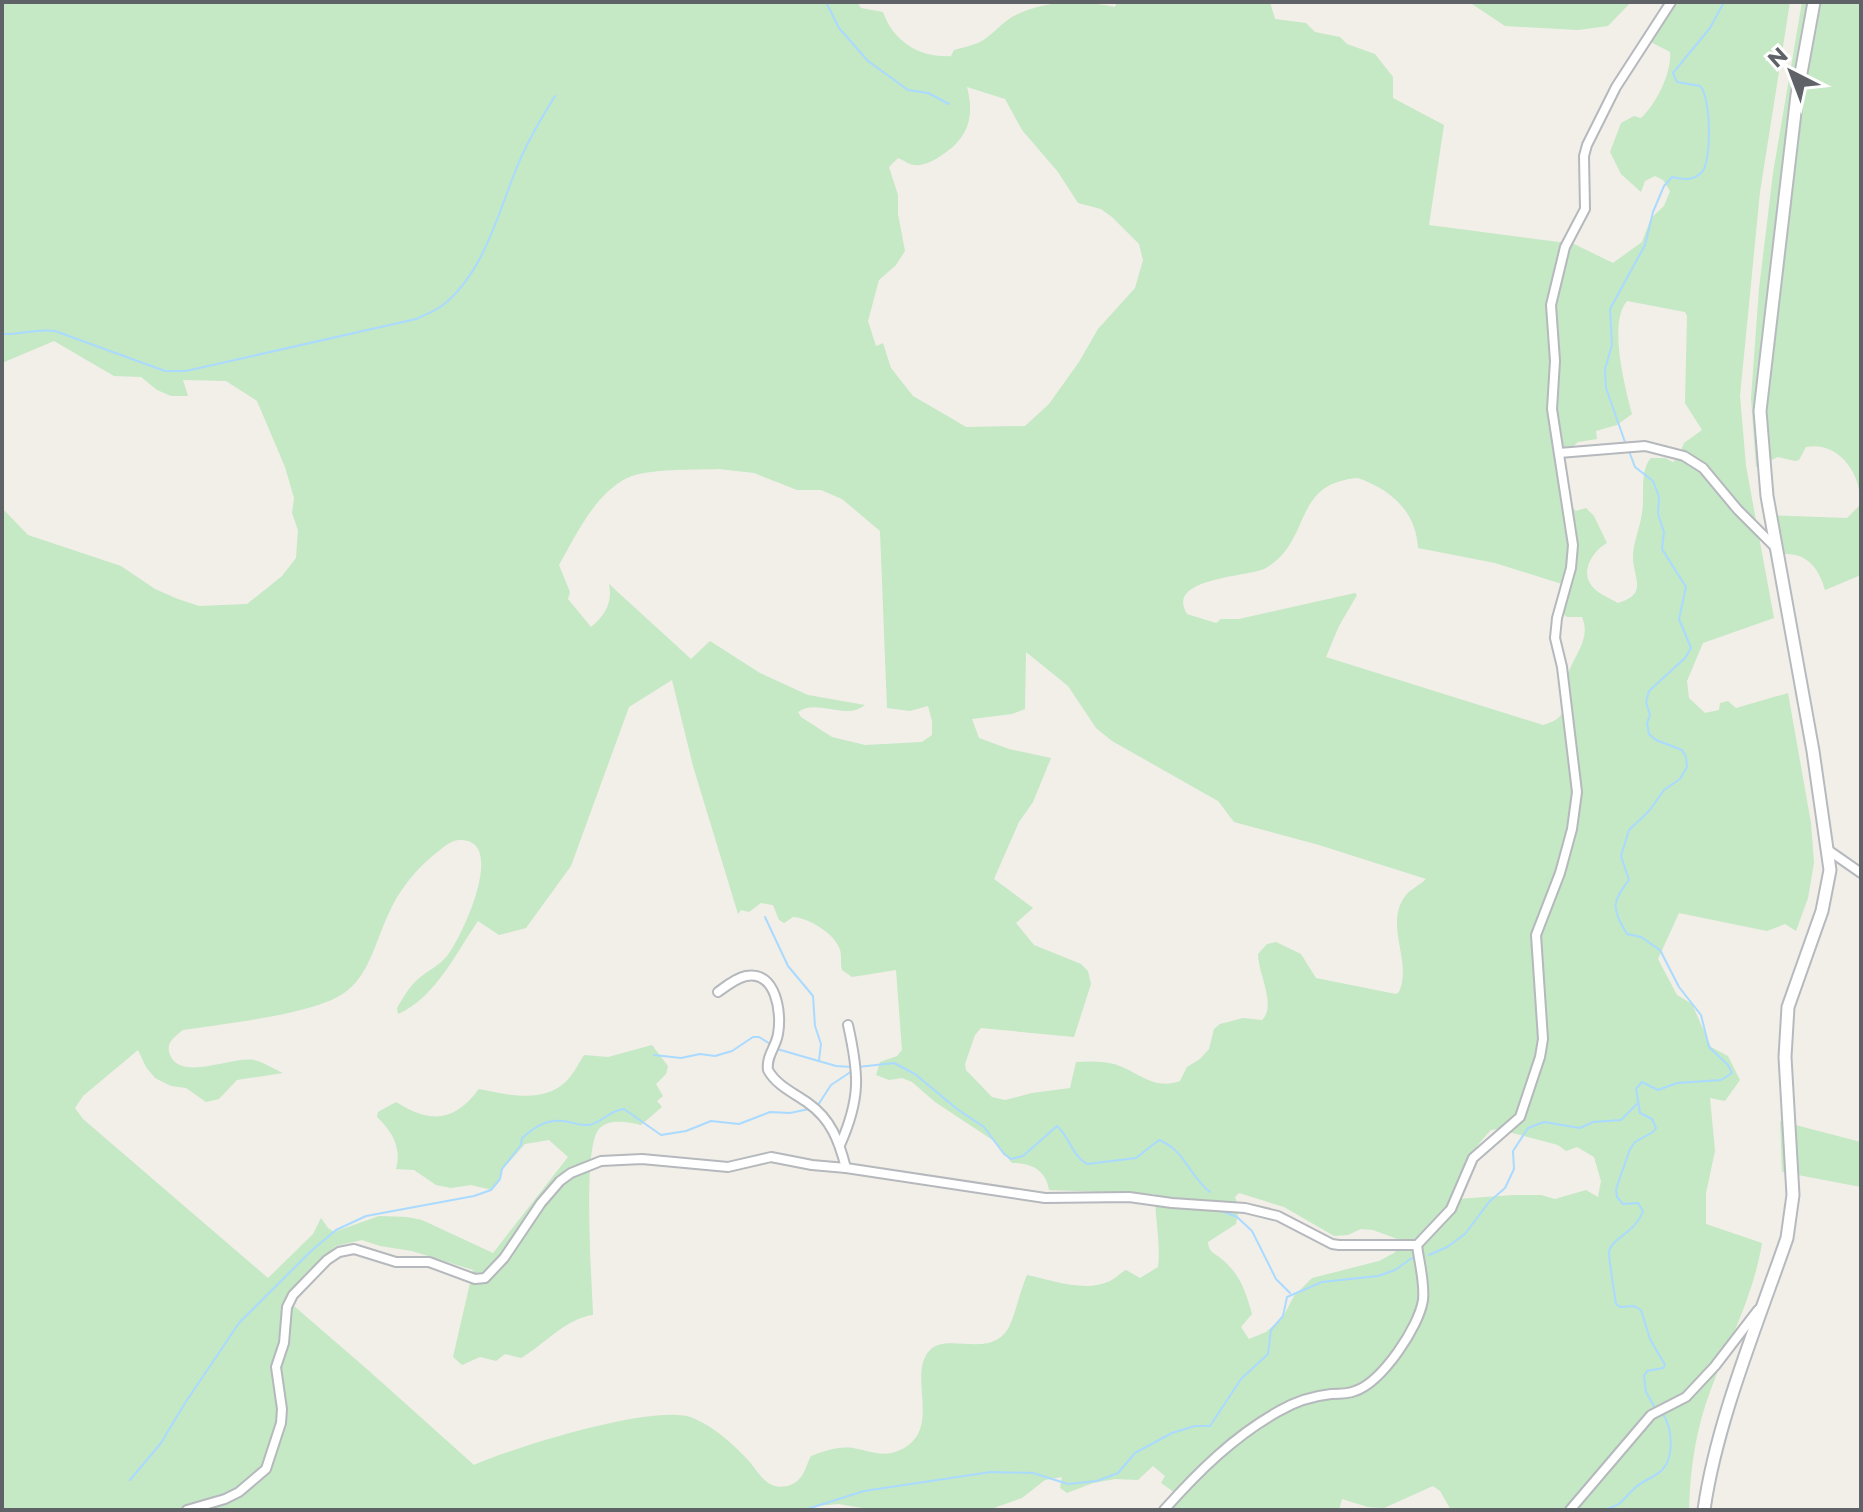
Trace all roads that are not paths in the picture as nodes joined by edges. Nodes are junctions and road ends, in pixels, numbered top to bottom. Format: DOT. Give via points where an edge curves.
graph roads {
  1 [pos="1671,2"];
  2 [pos="1814,2"];
  3 [pos="1559,453"];
  4 [pos="1775,547"];
  5 [pos="1828,850"];
  6 [pos="1861,873"];
  7 [pos="718,992"];
  8 [pos="848,1025"];
  9 [pos="840,1145"];
  10 [pos="846,1168"];
  11 [pos="1417,1245"];
  12 [pos="1764,1303"];
  13 [pos="187,1510"];
  14 [pos="1164,1510"];
  15 [pos="1570,1510"];
  16 [pos="1704,1510"];
  1 -- 3 [label="street" via="1616,87 1584,156 1585,209 1565,247 1551,305 1552,409"];
  2 -- 4 [label="main road" via="1797,95 1760,411"];
  3 -- 4 [label="street" via="1631,447 1665,450 1694,461"];
  3 -- 11 [label="street" via="1573,555 1555,638 1577,792 1560,873 1536,935 1540,1057 1520,1117 1473,1158 1451,1209"];
  4 -- 5 [label="main road"];
  5 -- 6 [label="street"];
  5 -- 12 [label="main road" via="1822,911 1788,1007 1792,1214"];
  7 -- 9 [label="street" via="744,976 770,985 779,1030 768,1070 822,1114"];
  8 -- 9 [label="street" via="857,1096"];
  9 -- 10 [label="street"];
  10 -- 11 [label="street" via="1045,1198 1129,1197 1245,1208 1278,1216 1332,1244"];
  10 -- 13 [label="street" via="771,1157 728,1167 601,1161 560,1181 504,1258 480,1279 429,1262 402,1263 354,1249 339,1252 289,1301 276,1367 281,1423 266,1469 239,1492"];
  11 -- 14 [label="street" via="1423,1299 1405,1340 1382,1371 1353,1392 1316,1396 1278,1411 1213,1459"];
  12 -- 15 [label="street" via="1686,1397 1651,1415"];
  12 -- 16 [label="main road" via="1713,1464"];
}
